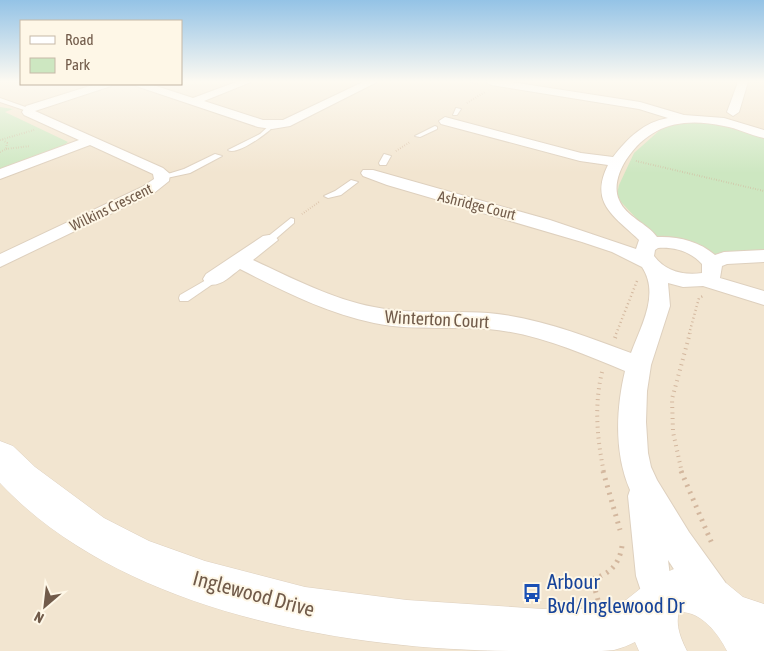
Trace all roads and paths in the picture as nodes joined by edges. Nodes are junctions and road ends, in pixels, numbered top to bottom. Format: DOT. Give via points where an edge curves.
graph roads {
  1 [pos="29,112"];
  2 [pos="226,112"];
  3 [pos="308,112"];
  4 [pos="455,112"];
  5 [pos="654,112"];
  6 [pos="665,112"];
  7 [pos="733,112"];
  8 [pos="448,118"];
  9 [pos="685,118"];
  10 [pos="708,120"];
  11 [pos="664,121"];
  12 [pos="272,125"];
  13 [pos="39,128"];
  14 [pos="745,128"];
  15 [pos="764,134"];
  16 [pos="418,136"];
  17 [pos="1,140"];
  18 [pos="89,141"];
  19 [pos="231,150"];
  20 [pos="0,152"];
  21 [pos="218,156"];
  22 [pos="385,160"];
  23 [pos="616,164"];
  24 [pos="0,174"];
  25 [pos="162,177"];
  26 [pos="361,178"];
  27 [pos="764,191"];
  28 [pos="328,196"];
  29 [pos="291,221"];
  30 [pos="269,240"];
  31 [pos="649,255"];
  32 [pos="764,256"];
  33 [pos="0,261"];
  34 [pos="240,261"];
  35 [pos="707,277"];
  36 [pos="213,279"];
  37 [pos="764,294"];
  38 [pos="184,298"];
  39 [pos="764,298"];
  40 [pos="659,312"];
  41 [pos="639,366"];
  42 [pos="0,458"];
  43 [pos="640,477"];
  44 [pos="623,540"];
  45 [pos="713,547"];
  46 [pos="659,602"];
  47 [pos="738,616"];
  48 [pos="601,641"];
  49 [pos="663,651"];
  50 [pos="751,651"];
  1 -- 18 [label="street, Wilkins Crescent"];
  2 -- 12 [label="street"];
  3 -- 12 [label="street" via="286,123"];
  4 -- 8 [label="path"];
  5 -- 11 [label="street"];
  6 -- 9 [label="street"];
  7 -- 10 [label="street" via="723,118"];
  7 -- 14 [label="street"];
  8 -- 16 [label="lane"];
  8 -- 23 [label="street" via="604,166"];
  9 -- 10 [label="street"];
  9 -- 11 [label="street"];
  10 -- 14 [label="street"];
  11 -- 23 [label="street" via="646,130 629,145"];
  12 -- 19 [label="lane" via="262,135"];
  13 -- 17 [label="path"];
  14 -- 15 [label="street"];
  16 -- 22 [label="path"];
  17 -- 20 [label="path" via="7,143 6,149"];
  18 -- 24 [label="street"];
  18 -- 25 [label="street, Wilkins Crescent" via="158,171"];
  21 -- 25 [label="lane" via="187,171"];
  22 -- 26 [label="street"];
  23 -- 27 [label="path"];
  23 -- 31 [label="street" via="608,187 611,202 648,238"];
  25 -- 33 [label="street, Wilkins Crescent" via="159,184 148,190"];
  26 -- 28 [label="lane"];
  26 -- 31 [label="street, Ashridge Court" via="516,215"];
  28 -- 29 [label="path"];
  29 -- 30 [label="lane"];
  30 -- 34 [label="street"];
  31 -- 35 [label="street, Ashridge Court" via="673,278"];
  31 -- 35 [label="street" via="662,242 680,244 698,252"];
  31 -- 40 [label="street" via="661,290"];
  32 -- 35 [label="street" via="724,258"];
  34 -- 36 [label="street"];
  34 -- 41 [label="street, Winterton Court" via="319,300 351,310 414,320 505,323 557,336"];
  35 -- 37 [label="street" via="728,277"];
  35 -- 39 [label="street"];
  35 -- 40 [label="street" via="682,290"];
  35 -- 45 [label="path" via="672,399 673,432 680,469"];
  36 -- 38 [label="lane"];
  40 -- 41 [label="street"];
  41 -- 43 [label="street" via="632,408"];
  42 -- 48 [label="street, Inglewood Drive" via="22,480 90,532 139,558 205,583 305,609 406,623 543,632"];
  43 -- 46 [label="street"];
  43 -- 47 [label="street" via="690,566"];
  44 -- 48 [label="path" via="619,562 612,571 592,579"];
  46 -- 47 [label="street" via="669,592 692,591"];
  46 -- 48 [label="street"];
  46 -- 49 [label="street" via="655,631"];
  47 -- 50 [label="street"];
}
